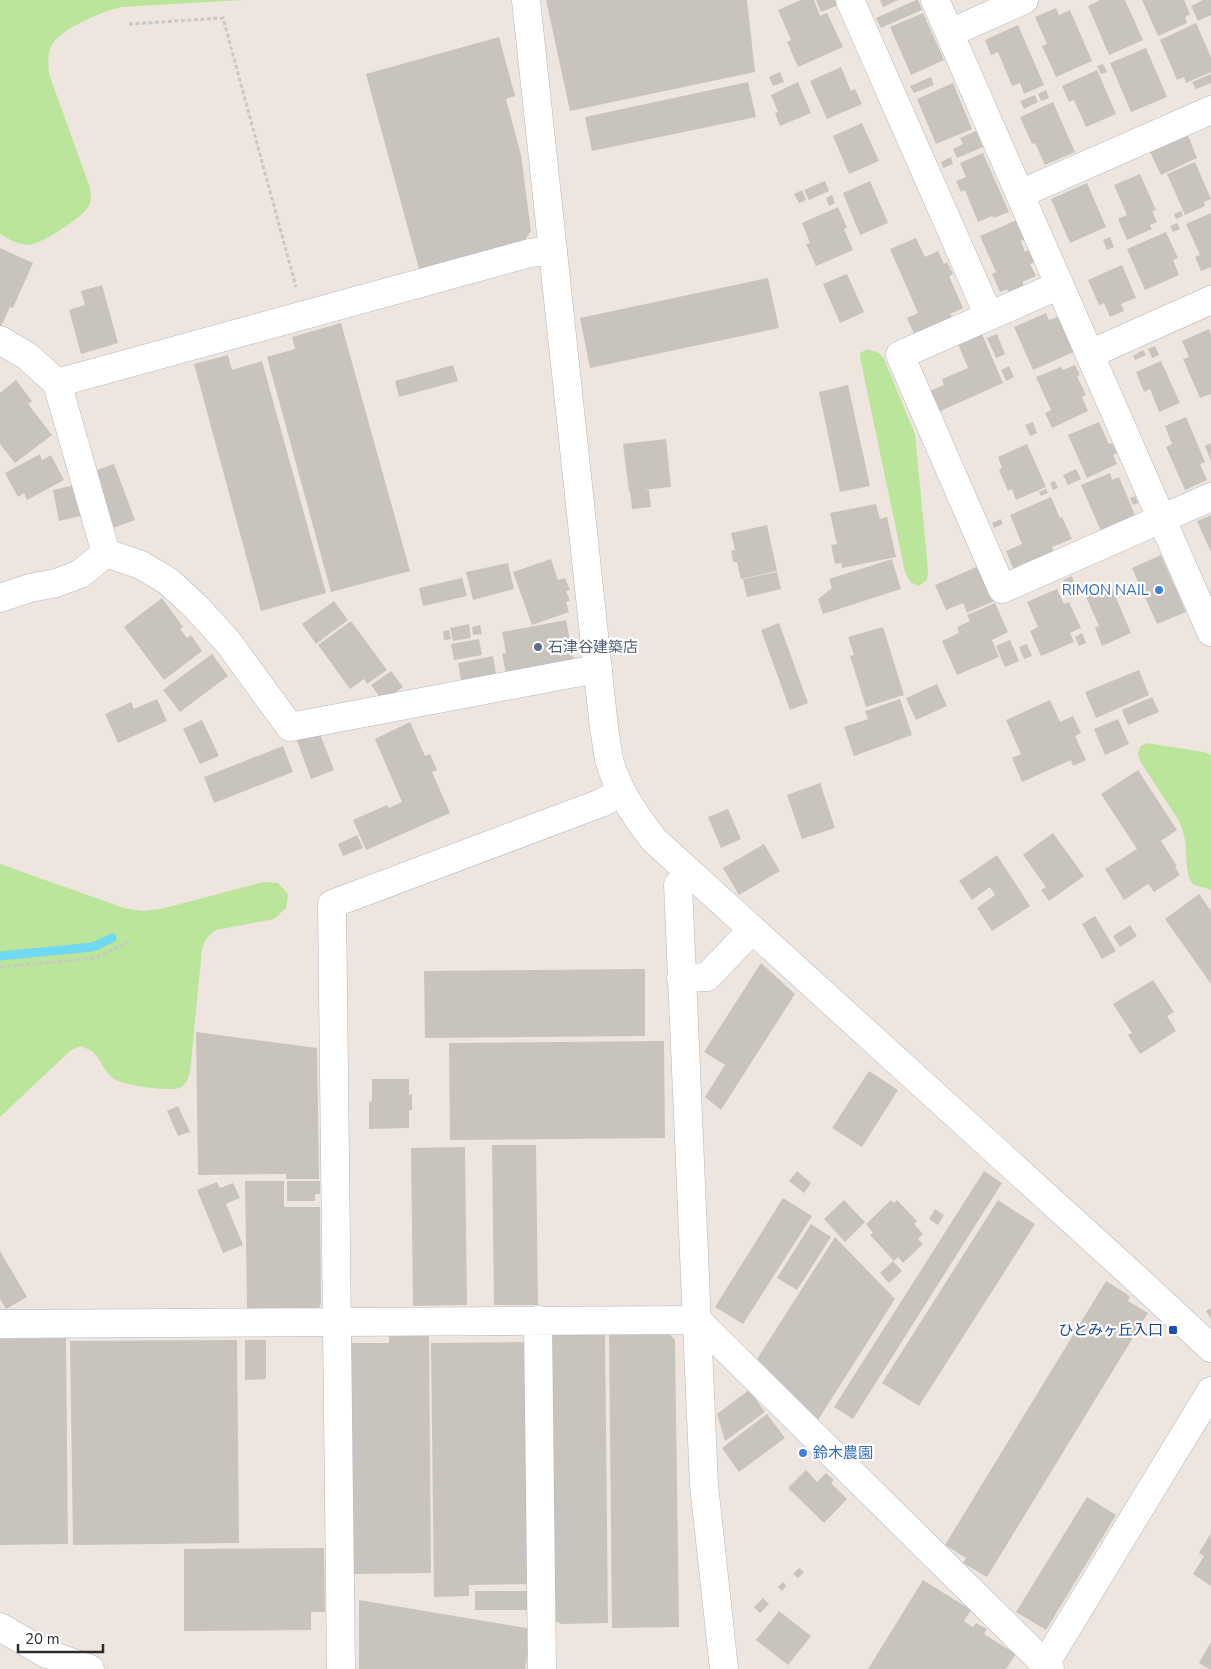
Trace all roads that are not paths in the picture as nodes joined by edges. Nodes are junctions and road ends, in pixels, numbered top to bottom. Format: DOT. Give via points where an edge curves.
graph roads {
  1 [pos="526,0"];
  2 [pos="850,0"];
  3 [pos="935,0"];
  4 [pos="1024,0"];
  5 [pos="950,33"];
  6 [pos="1211,110"];
  7 [pos="1020,194"];
  8 [pos="553,250"];
  9 [pos="1060,285"];
  10 [pos="1211,300"];
  11 [pos="988,316"];
  12 [pos="0,340"];
  13 [pos="1090,354"];
  14 [pos="57,383"];
  15 [pos="1211,497"];
  16 [pos="1162,519"];
  17 [pos="106,553"];
  18 [pos="0,598"];
  19 [pos="1211,632"];
  20 [pos="598,670"];
  21 [pos="622,792"];
  22 [pos="689,873"];
  23 [pos="752,930"];
  24 [pos="682,978"];
  25 [pos="538,1320"];
  26 [pos="697,1320"];
  27 [pos="337,1321"];
  28 [pos="0,1324"];
  29 [pos="1211,1348"];
  30 [pos="1211,1391"];
  31 [pos="0,1626"];
  32 [pos="1047,1667"];
  33 [pos="90,1669"];
  34 [pos="341,1669"];
  35 [pos="542,1669"];
  36 [pos="724,1669"];
  1 -- 8 [label="street"];
  2 -- 11 [label="street"];
  3 -- 5 [label="street"];
  4 -- 5 [label="street"];
  5 -- 7 [label="street"];
  6 -- 7 [label="street"];
  7 -- 9 [label="street"];
  8 -- 14 [label="street" via="530,253"];
  8 -- 20 [label="street"];
  9 -- 11 [label="street"];
  9 -- 13 [label="street"];
  10 -- 13 [label="street"];
  11 -- 16 [label="street" via="900,355 1002,589"];
  12 -- 14 [label="street" via="27,356"];
  13 -- 16 [label="street"];
  14 -- 17 [label="street"];
  15 -- 16 [label="street"];
  16 -- 19 [label="street"];
  17 -- 18 [label="street" via="80,574"];
  17 -- 20 [label="street" via="141,565 168,580 228,642 290,727"];
  20 -- 21 [label="street" via="609,759"];
  21 -- 22 [label="street" via="654,840"];
  21 -- 27 [label="street" via="601,803 332,904"];
  22 -- 23 [label="street"];
  22 -- 24 [label="street" via="678,885"];
  23 -- 24 [label="street" via="707,977"];
  23 -- 29 [label="street"];
  24 -- 26 [label="street"];
  25 -- 26 [label="street"];
  25 -- 27 [label="street"];
  25 -- 35 [label="street"];
  26 -- 32 [label="street"];
  26 -- 36 [label="street" via="704,1485"];
  27 -- 28 [label="street"];
  27 -- 34 [label="street"];
  30 -- 32 [label="street"];
  31 -- 33 [label="street" via="45,1652"];
}
